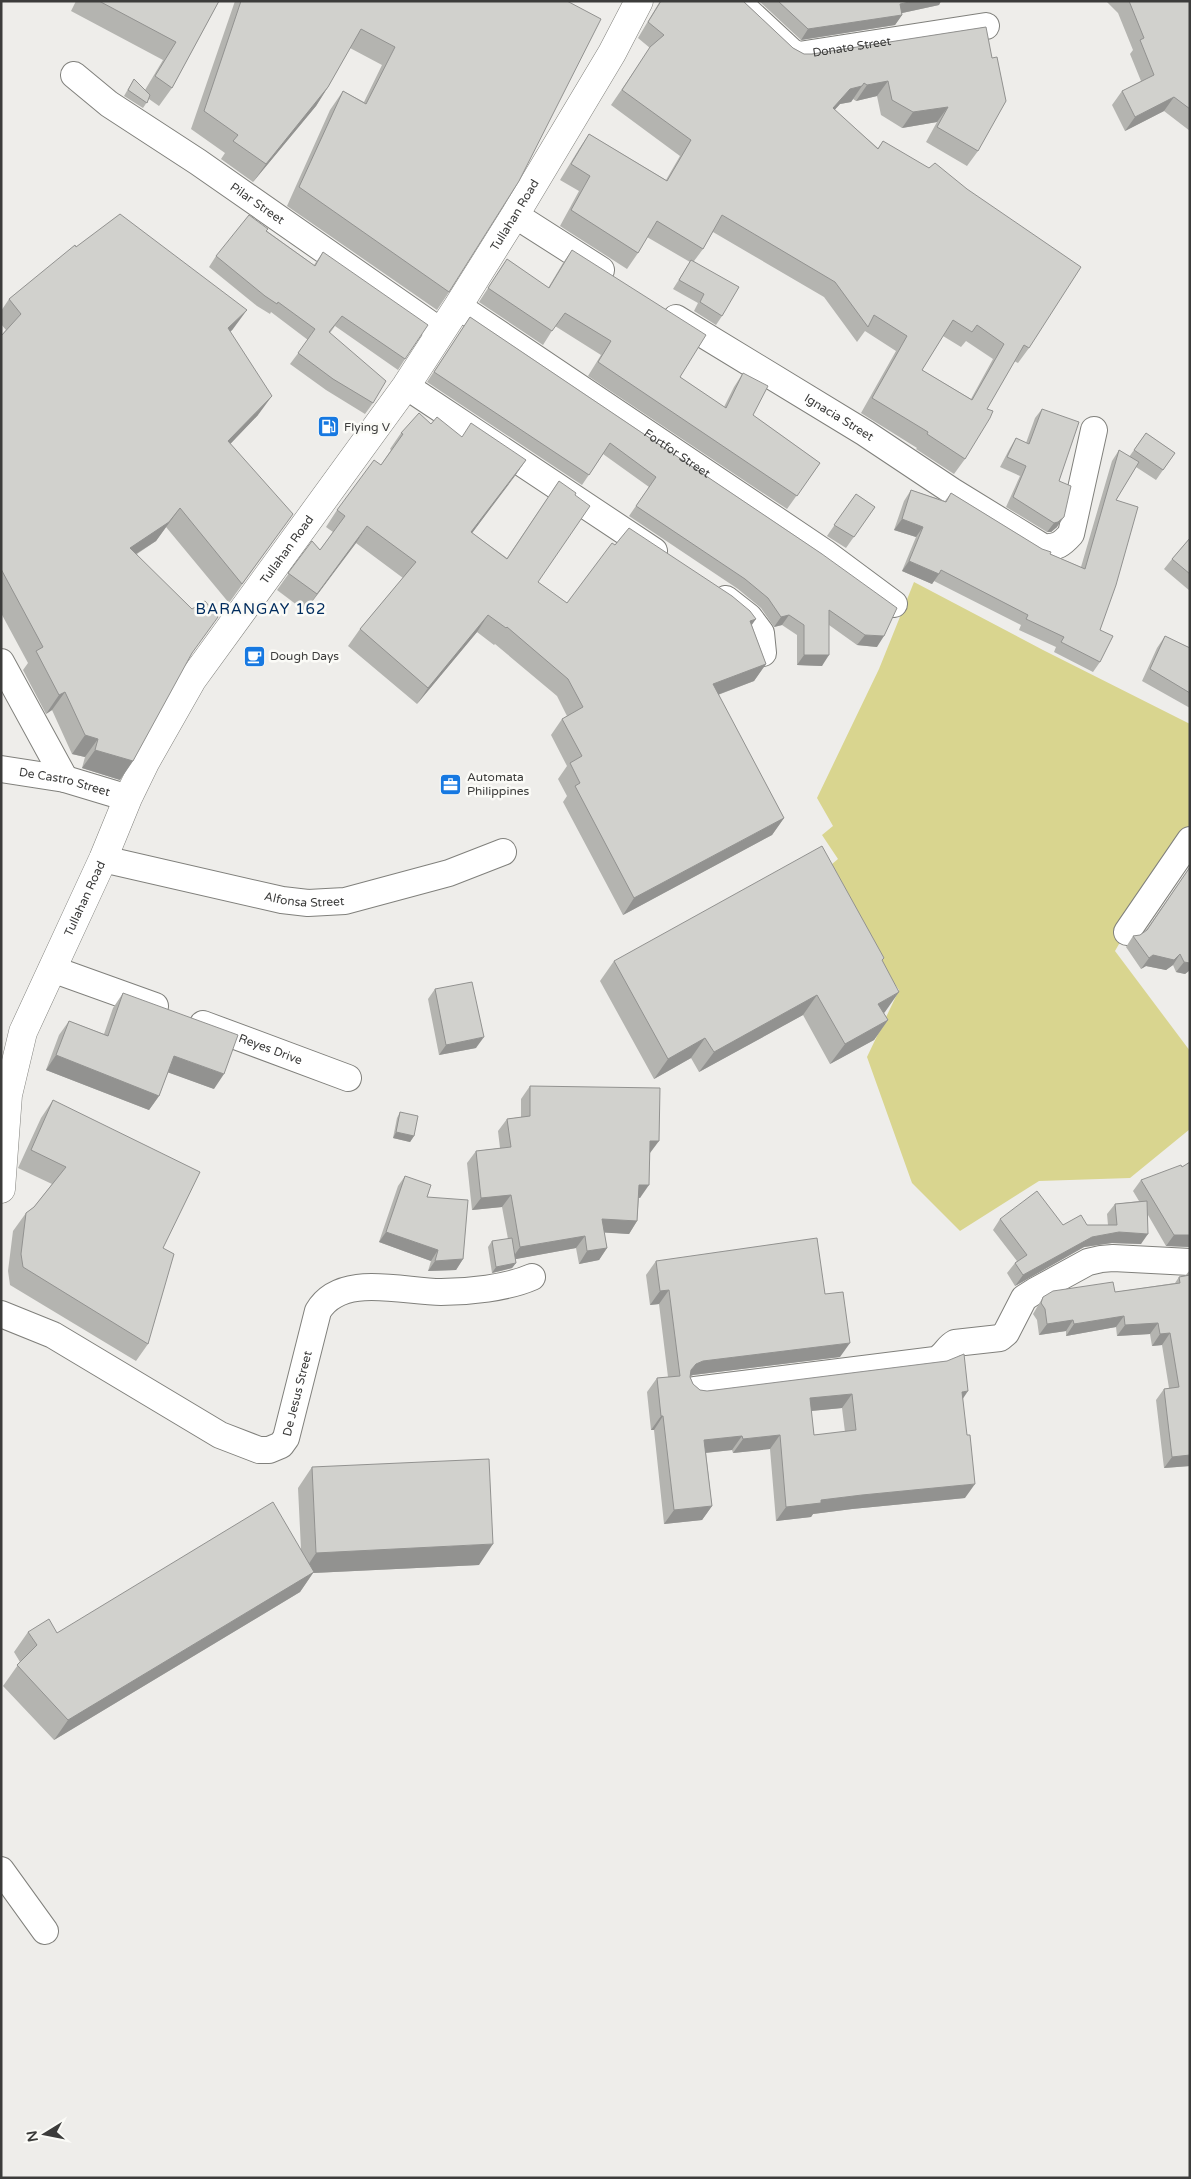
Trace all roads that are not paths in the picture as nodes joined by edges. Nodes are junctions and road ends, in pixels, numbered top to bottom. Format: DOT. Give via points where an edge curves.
graph roads {
  1 [pos="639,1"];
  2 [pos="737,1"];
  3 [pos="986,26"];
  4 [pos="74,75"];
  5 [pos="515,216"];
  6 [pos="624,284"];
  7 [pos="657,305"];
  8 [pos="458,306"];
  9 [pos="440,332"];
  10 [pos="406,386"];
  11 [pos="1094,430"];
  12 [pos="671,563"];
  13 [pos="704,585"];
  14 [pos="894,604"];
  15 [pos="763,653"];
  16 [pos="1,662"];
  17 [pos="1,769"];
  18 [pos="65,779"];
  19 [pos="128,798"];
  20 [pos="1190,840"];
  21 [pos="503,852"];
  22 [pos="103,859"];
  23 [pos="1127,932"];
  24 [pos="52,969"];
  25 [pos="348,1078"];
  26 [pos="4,1095"];
  27 [pos="1,1189"];
  28 [pos="1190,1262"];
  29 [pos="532,1277"];
  30 [pos="1,1314"];
  31 [pos="695,1390"];
  32 [pos="1,1870"];
  33 [pos="45,1931"];
  1 -- 5 [label="main road, Tullahan Road" via="612,53"];
  2 -- 3 [label="street, Donato Street" via="792,52 799,54"];
  4 -- 9 [label="street, Pilar Street" via="109,104 198,162"];
  5 -- 6 [label="street"];
  5 -- 8 [label="main road, Tullahan Road"];
  7 -- 11 [label="street, Ignacia Street" via="1043,546 1055,548 1072,534"];
  8 -- 9 [label="main road, Tullahan Road"];
  8 -- 14 [label="street, Fortfor Street" via="824,552"];
  9 -- 10 [label="main road, Tullahan Road"];
  10 -- 12 [label="street"];
  10 -- 19 [label="main road, Tullahan Road" via="192,680"];
  13 -- 15 [label="street" via="749,617 761,633"];
  16 -- 18 [label="street"];
  17 -- 18 [label="street, De Castro Street"];
  18 -- 19 [label="street, De Castro Street"];
  19 -- 22 [label="main road, Tullahan Road"];
  20 -- 23 [label="street"];
  21 -- 22 [label="street, Alfonsa Street" via="449,873 381,892 345,901 308,903 282,900"];
  22 -- 24 [label="main road, Tullahan Road"];
  24 -- 25 [label="street, Reyes Drive"];
  24 -- 26 [label="main road, Tullahan Road" via="23,1032"];
  26 -- 27 [label="main road, Tullahan Road"];
  28 -- 31 [label="street" via="1113,1258 1088,1262 1024,1298 1006,1334 1000,1338 956,1343 935,1360"];
  29 -- 30 [label="street, De Jesus Street" via="504,1285 441,1292 362,1286 324,1301 318,1311 286,1438 281,1445 269,1450 259,1450 220,1435 53,1335"];
  32 -- 33 [label="street"];
}
